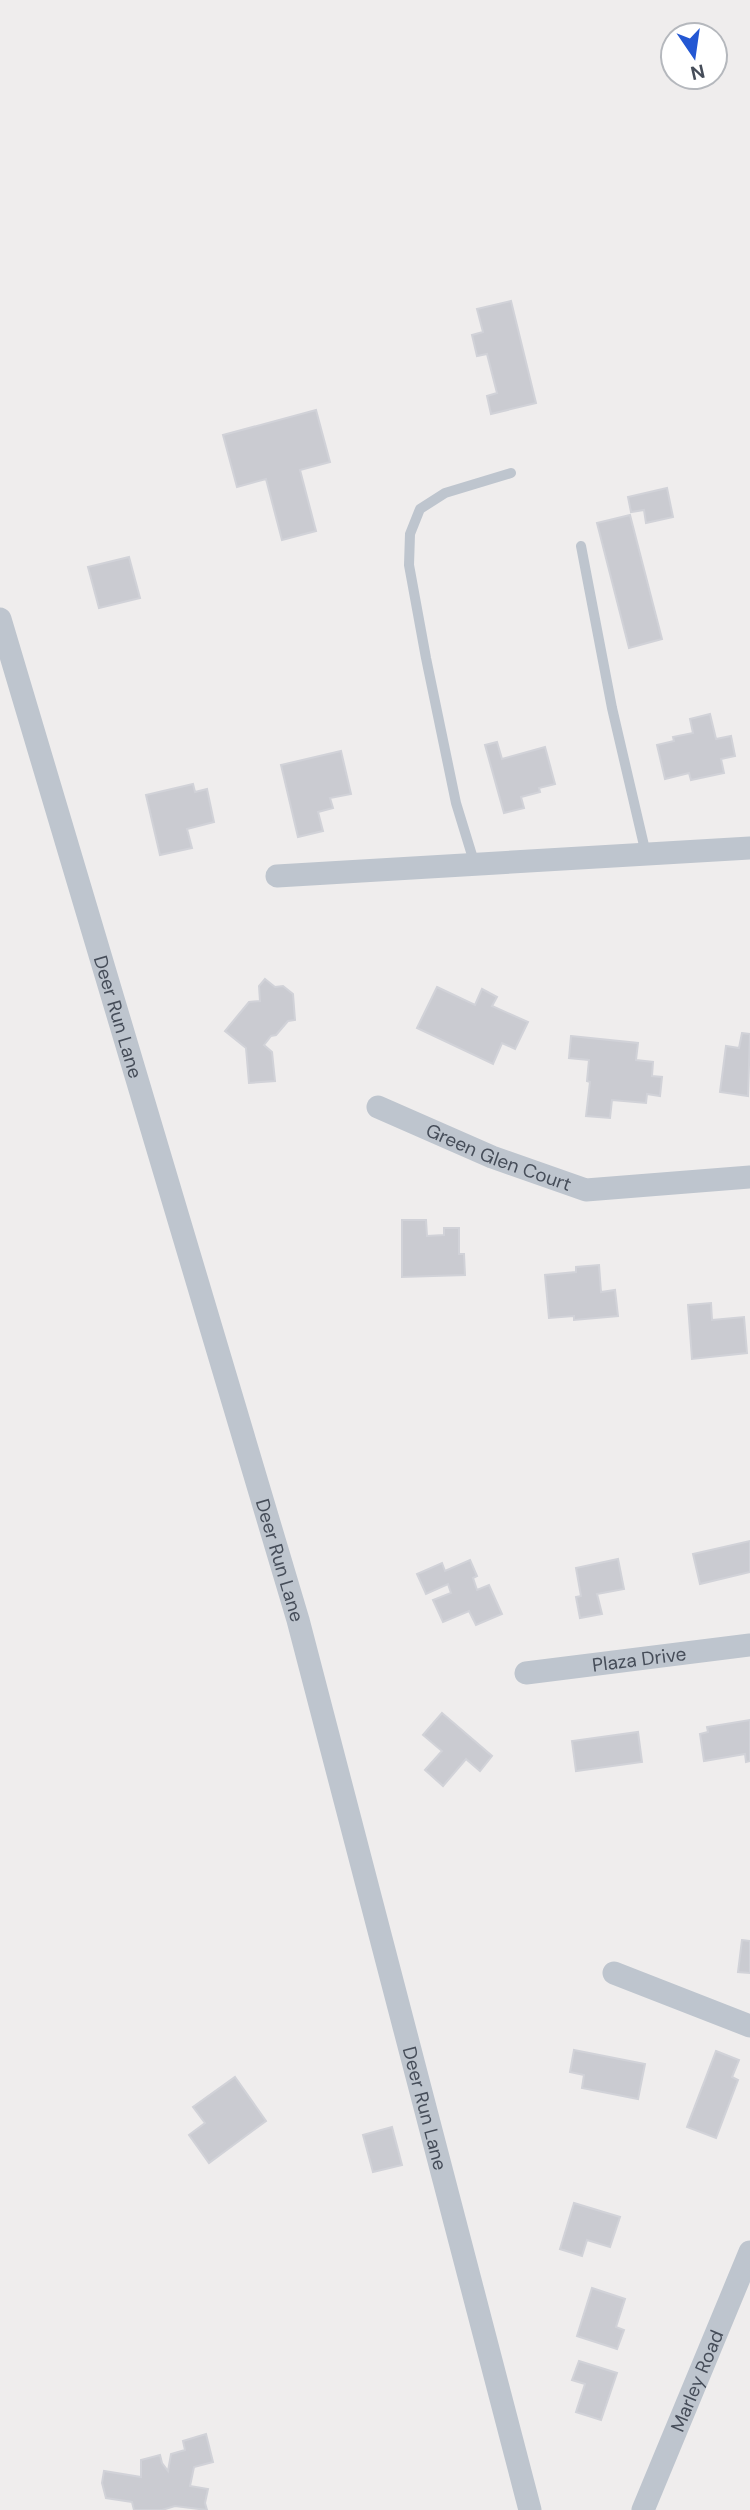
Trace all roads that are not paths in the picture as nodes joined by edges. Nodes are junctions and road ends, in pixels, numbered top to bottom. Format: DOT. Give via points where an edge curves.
graph roads {
  1 [pos="511,472"];
  2 [pos="581,547"];
  3 [pos="0,619"];
  4 [pos="750,848"];
  5 [pos="646,855"];
  6 [pos="475,865"];
  7 [pos="277,876"];
  8 [pos="378,1107"];
  9 [pos="750,1177"];
  10 [pos="750,1645"];
  11 [pos="527,1674"];
  12 [pos="614,1973"];
  13 [pos="750,2026"];
  14 [pos="750,2252"];
  15 [pos="530,2510"];
  16 [pos="643,2510"];
  1 -- 6 [label="lane" via="445,493 420,509 410,534 409,565 426,658 456,803"];
  2 -- 5 [label="lane"];
  3 -- 15 [label="street, Deer Run Lane" via="298,1620"];
  4 -- 5 [label="street"];
  5 -- 6 [label="street"];
  6 -- 7 [label="street"];
  8 -- 9 [label="street, Green Glen Court" via="492,1157 586,1190"];
  10 -- 11 [label="street, Plaza Drive"];
  12 -- 13 [label="street"];
  14 -- 16 [label="street, Marley Road"];
}
